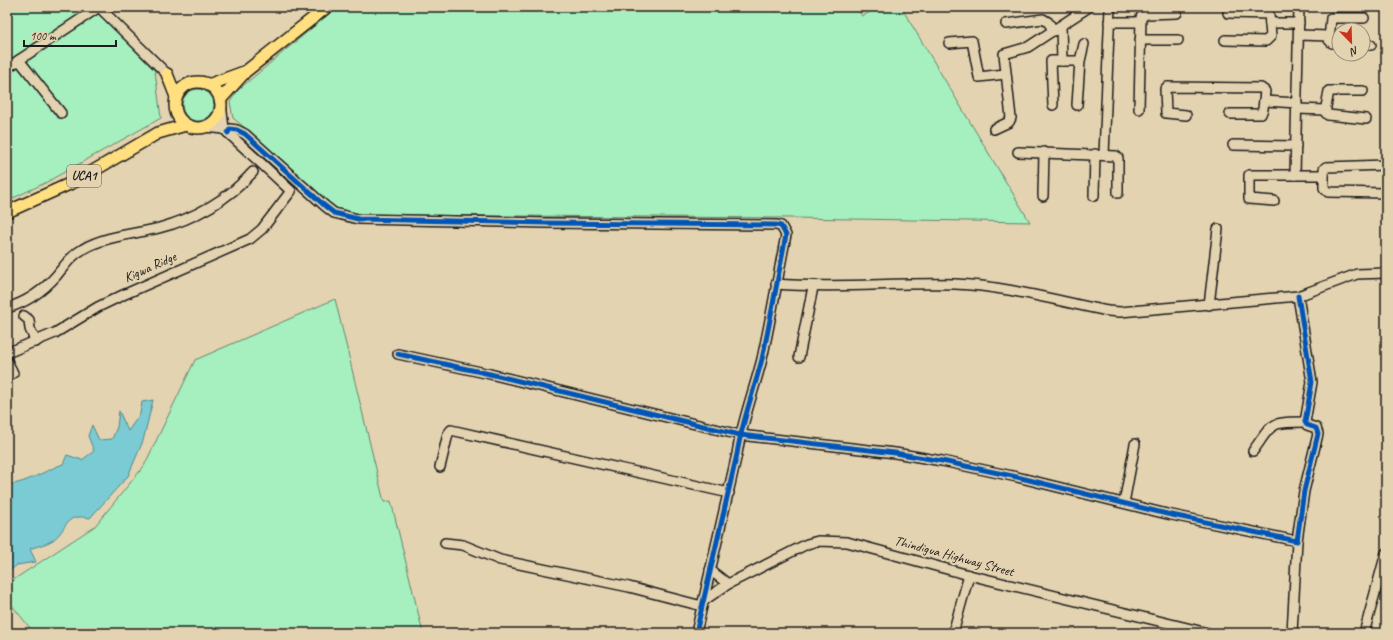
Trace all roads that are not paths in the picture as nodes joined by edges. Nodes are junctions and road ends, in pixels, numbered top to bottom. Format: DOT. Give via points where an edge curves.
graph roads {
  1 [pos="99,7"];
  2 [pos="327,7"];
  3 [pos="1089,7"];
  4 [pos="1110,7"];
  5 [pos="1299,7"];
  6 [pos="1177,13"];
  7 [pos="1228,13"];
  8 [pos="1364,18"];
  9 [pos="1109,22"];
  10 [pos="1140,22"];
  11 [pos="1270,23"];
  12 [pos="1299,23"];
  13 [pos="1006,24"];
  14 [pos="1057,28"];
  15 [pos="1299,36"];
  16 [pos="1328,36"];
  17 [pos="1140,40"];
  18 [pos="1178,40"];
  19 [pos="1224,40"];
  20 [pos="1331,42"];
  21 [pos="949,43"];
  22 [pos="1084,44"];
  23 [pos="19,60"];
  24 [pos="1062,61"];
  25 [pos="1080,61"];
  26 [pos="7,68"];
  27 [pos="245,72"];
  28 [pos="167,74"];
  29 [pos="1005,74"];
  30 [pos="189,84"];
  31 [pos="208,85"];
  32 [pos="1364,91"];
  33 [pos="176,97"];
  34 [pos="1264,101"];
  35 [pos="220,102"];
  36 [pos="1053,105"];
  37 [pos="1077,105"];
  38 [pos="1297,106"];
  39 [pos="1139,109"];
  40 [pos="1326,110"];
  41 [pos="176,112"];
  42 [pos="61,113"];
  43 [pos="1230,114"];
  44 [pos="1186,115"];
  45 [pos="1366,119"];
  46 [pos="186,125"];
  47 [pos="205,127"];
  48 [pos="994,129"];
  49 [pos="226,131"];
  50 [pos="158,133"];
  51 [pos="1233,145"];
  52 [pos="1296,146"];
  53 [pos="1018,152"];
  54 [pos="1044,152"];
  55 [pos="1099,154"];
  56 [pos="1386,165"];
  57 [pos="252,172"];
  58 [pos="1295,175"];
  59 [pos="1324,175"];
  60 [pos="1118,193"];
  61 [pos="1386,193"];
  62 [pos="1043,196"];
  63 [pos="1094,196"];
  64 [pos="1274,200"];
  65 [pos="7,212"];
  66 [pos="1218,229"];
  67 [pos="1386,273"];
  68 [pos="776,284"];
  69 [pos="813,287"];
  70 [pos="1298,296"];
  71 [pos="19,305"];
  72 [pos="1209,305"];
  73 [pos="7,308"];
  74 [pos="36,342"];
  75 [pos="7,353"];
  76 [pos="398,354"];
  77 [pos="798,357"];
  78 [pos="7,361"];
  79 [pos="7,377"];
  80 [pos="1305,422"];
  81 [pos="740,435"];
  82 [pos="1135,444"];
  83 [pos="1253,451"];
  84 [pos="440,466"];
  85 [pos="728,493"];
  86 [pos="1124,503"];
  87 [pos="1297,542"];
  88 [pos="445,543"];
  89 [pos="1386,553"];
  90 [pos="710,570"];
  91 [pos="969,575"];
  92 [pos="728,584"];
  93 [pos="702,603"];
  94 [pos="696,633"];
  95 [pos="953,633"];
  96 [pos="1208,633"];
  97 [pos="1292,633"];
  98 [pos="1364,633"];
  1 -- 23 [label="street"];
  1 -- 28 [label="street"];
  2 -- 27 [label="main road"];
  3 -- 14 [label="street"];
  4 -- 9 [label="street"];
  5 -- 12 [label="street"];
  6 -- 10 [label="street" via="1147,14 1143,15"];
  7 -- 11 [label="street" via="1267,14 1270,16"];
  8 -- 16 [label="street" via="1331,18"];
  9 -- 10 [label="street"];
  9 -- 55 [label="street"];
  10 -- 17 [label="street"];
  11 -- 12 [label="street"];
  11 -- 19 [label="street" via="1271,36 1268,40"];
  12 -- 15 [label="street"];
  13 -- 14 [label="street" via="1043,19"];
  14 -- 24 [label="street"];
  14 -- 29 [label="street" via="1028,47 1005,53"];
  15 -- 16 [label="street"];
  15 -- 38 [label="street"];
  16 -- 20 [label="street"];
  17 -- 18 [label="street"];
  17 -- 39 [label="street"];
  21 -- 29 [label="street" via="972,41 979,77"];
  22 -- 25 [label="street"];
  23 -- 26 [label="street"];
  23 -- 42 [label="street"];
  24 -- 25 [label="street"];
  24 -- 36 [label="street" via="1051,62"];
  25 -- 37 [label="street"];
  27 -- 31 [label="main road"];
  27 -- 35 [label="main road"];
  28 -- 30 [label="main road"];
  28 -- 33 [label="main road"];
  29 -- 48 [label="street" via="1011,118 1009,122"];
  30 -- 31 [label="main road" via="199,82"];
  30 -- 33 [label="main road"];
  31 -- 35 [label="main road" via="216,91"];
  32 -- 40 [label="street" via="1329,91"];
  33 -- 41 [label="main road"];
  34 -- 38 [label="street"];
  34 -- 43 [label="street" via="1261,114"];
  34 -- 44 [label="street" via="1265,91 1261,88 1167,87 1166,113"];
  35 -- 47 [label="main road" via="218,116"];
  35 -- 49 [label="street"];
  38 -- 40 [label="street"];
  38 -- 52 [label="street"];
  40 -- 45 [label="street" via="1328,116"];
  41 -- 46 [label="main road"];
  41 -- 50 [label="main road, UCA1"];
  46 -- 47 [label="main road"];
  46 -- 50 [label="main road, UCA1"];
  47 -- 49 [label="street"];
  49 -- 68 [label="street" via="233,128 245,134 334,213 358,219 781,226 786,235"];
  49 -- 74 [label="street, Kigwa Ridge" via="291,191 262,229 250,238 124,295"];
  50 -- 65 [label="main road, UCA1" via="76,181"];
  51 -- 52 [label="street"];
  52 -- 58 [label="street"];
  53 -- 54 [label="street"];
  54 -- 55 [label="street"];
  54 -- 62 [label="street"];
  55 -- 60 [label="street" via="1118,158"];
  55 -- 63 [label="street"];
  56 -- 59 [label="street" via="1329,166 1324,169"];
  57 -- 71 [label="street" via="229,196 189,217 160,228 95,243 83,249 70,259 44,288"];
  58 -- 59 [label="street"];
  58 -- 64 [label="street" via="1249,176 1249,199"];
  59 -- 61 [label="street" via="1324,188 1328,192"];
  66 -- 72 [label="street"];
  67 -- 70 [label="street" via="1357,274"];
  68 -- 69 [label="street"];
  68 -- 81 [label="street" via="761,360"];
  69 -- 72 [label="street" via="940,284 993,287 1120,312"];
  69 -- 77 [label="street"];
  70 -- 72 [label="street"];
  70 -- 80 [label="street" via="1312,382"];
  71 -- 73 [label="street"];
  71 -- 74 [label="street" via="29,320"];
  74 -- 75 [label="street, Kigwa Ridge"];
  76 -- 81 [label="street"];
  78 -- 79 [label="street" via="13,373"];
  80 -- 83 [label="street" via="1276,423 1270,427"];
  80 -- 87 [label="street" via="1316,428 1318,434 1304,491"];
  81 -- 85 [label="street"];
  81 -- 86 [label="street" via="908,455 1017,477"];
  82 -- 86 [label="street"];
  84 -- 85 [label="street" via="451,430"];
  85 -- 90 [label="street"];
  86 -- 87 [label="street"];
  87 -- 97 [label="street"];
  88 -- 93 [label="street" via="463,546 500,560"];
  89 -- 98 [label="street"];
  90 -- 92 [label="street"];
  90 -- 93 [label="street"];
  91 -- 92 [label="street, Thindigua Highway Street" via="847,542 834,541 807,544"];
  91 -- 95 [label="street"];
  91 -- 96 [label="street, Thindigua Highway Street"];
  92 -- 93 [label="street, Thindigua Highway Street"];
  93 -- 94 [label="street"];
}
